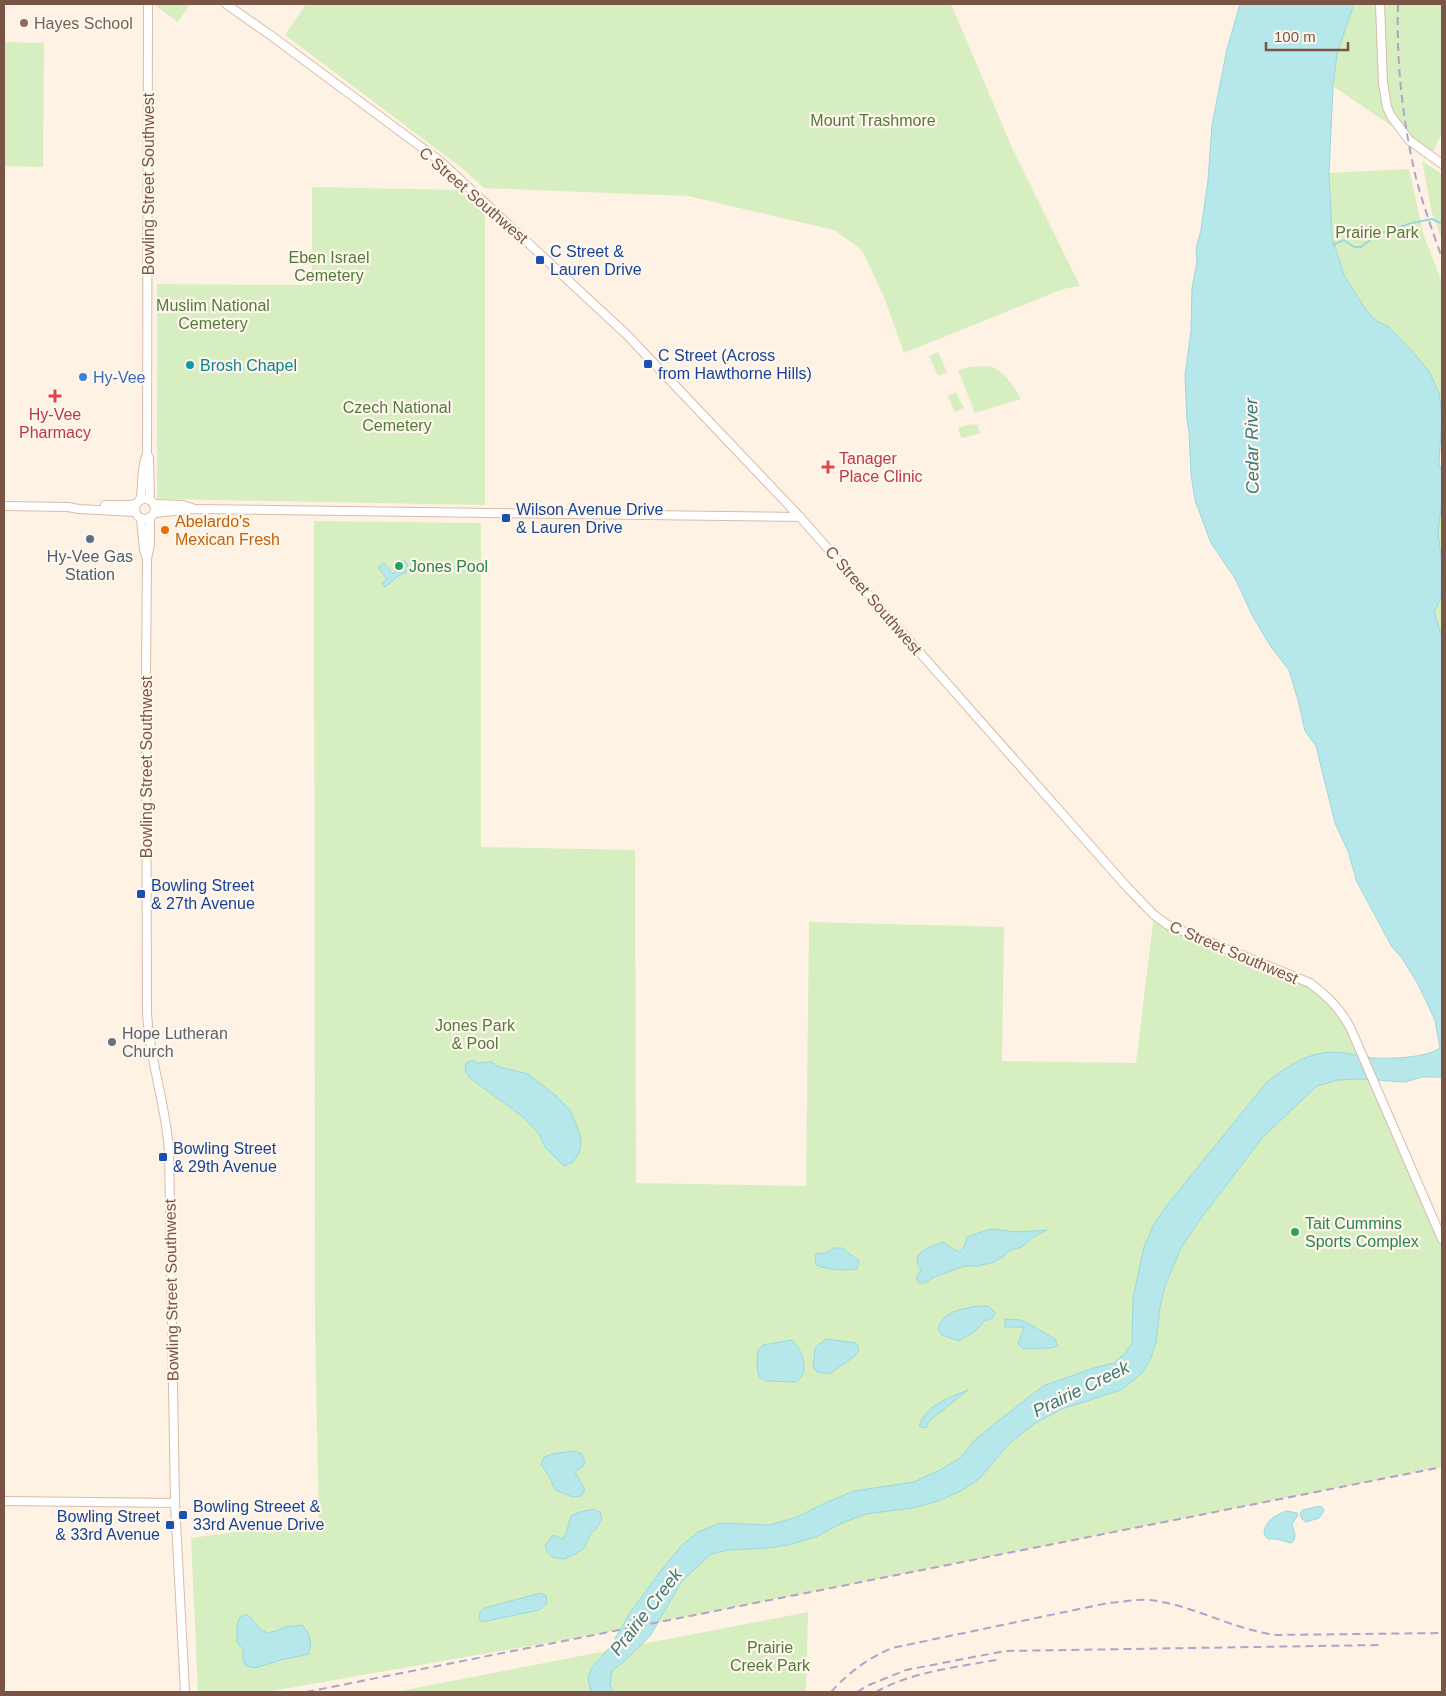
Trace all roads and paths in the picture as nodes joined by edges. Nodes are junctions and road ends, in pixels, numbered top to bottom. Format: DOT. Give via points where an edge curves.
graph roads {
  1 [pos="148,4"];
  2 [pos="226,4"];
  3 [pos="1380,4"];
  4 [pos="1442,164"];
  5 [pos="147,454"];
  6 [pos="138,501"];
  7 [pos="4,506"];
  8 [pos="68,507"];
  9 [pos="152,509"];
  10 [pos="138,515"];
  11 [pos="800,518"];
  12 [pos="147,559"];
  13 [pos="1442,1239"];
  14 [pos="4,1501"];
  15 [pos="175,1503"];
  16 [pos="185,1692"];
  1 -- 5 [label="main road, Bowling Street Southwest"];
  2 -- 11 [label="main road, C Street Southwest" via="440,160 627,335"];
  3 -- 4 [label="main road" via="1387,106 1409,140"];
  5 -- 6 [label="main road, Bowling Street Southwest" via="143,461 142,492"];
  5 -- 9 [label="main road, Bowling Street Southwest"];
  6 -- 8 [label="main road" via="127,505"];
  6 -- 9 [label="main road"];
  6 -- 10 [label="main road, Bowling Street Southwest"];
  7 -- 8 [label="main road"];
  8 -- 10 [label="main road"];
  9 -- 10 [label="main road" via="145,519"];
  9 -- 11 [label="main road"];
  9 -- 12 [label="main road, Bowling Street Southwest"];
  10 -- 12 [label="main road, Bowling Street Southwest"];
  11 -- 13 [label="main road, C Street Southwest" via="1140,902 1168,925 1310,983 1341,1010"];
  12 -- 15 [label="main road, Bowling Street Southwest" via="148,1022 169,1151"];
  14 -- 15 [label="main road"];
  15 -- 16 [label="main road, Bowling Street Southwest"];
}
